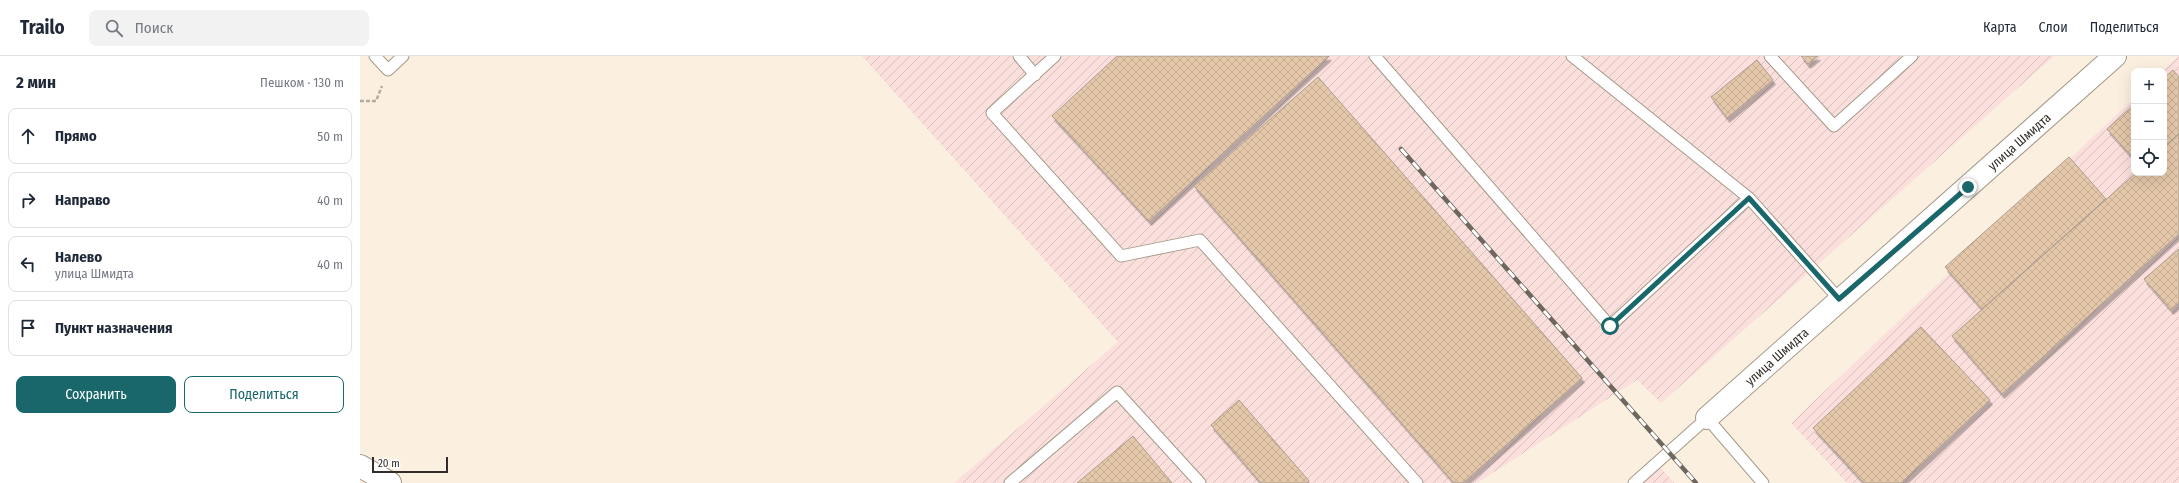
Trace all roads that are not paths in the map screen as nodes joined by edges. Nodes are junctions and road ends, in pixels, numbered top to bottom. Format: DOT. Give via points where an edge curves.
graph roads {
  1 [pos="375,56"];
  2 [pos="403,56"];
  3 [pos="1019,56"];
  4 [pos="1055,56"];
  5 [pos="1375,56"];
  6 [pos="1572,56"];
  7 [pos="1770,56"];
  8 [pos="1912,56"];
  9 [pos="2115,56"];
  10 [pos="1035,75"];
  11 [pos="1749,198"];
  12 [pos="1839,299"];
  13 [pos="1707,418"];
  14 [pos="360,466"];
  15 [pos="390,483"];
  16 [pos="1010,483"];
  17 [pos="1200,483"];
  18 [pos="1417,483"];
  19 [pos="1634,483"];
  20 [pos="1764,483"];
  1 -- 2 [label="lane" via="388,70"];
  3 -- 10 [label="lane"];
  4 -- 10 [label="lane"];
  5 -- 11 [label="lane" via="1610,326"];
  6 -- 11 [label="lane"];
  7 -- 8 [label="lane" via="1834,126"];
  9 -- 12 [label="street, улица Шмидта"];
  10 -- 18 [label="lane" via="992,113 1121,256 1200,240"];
  11 -- 12 [label="lane"];
  12 -- 13 [label="street, улица Шмидта"];
  13 -- 19 [label="lane"];
  13 -- 20 [label="lane"];
  14 -- 15 [label="street"];
  16 -- 17 [label="lane" via="1117,392"];
}
